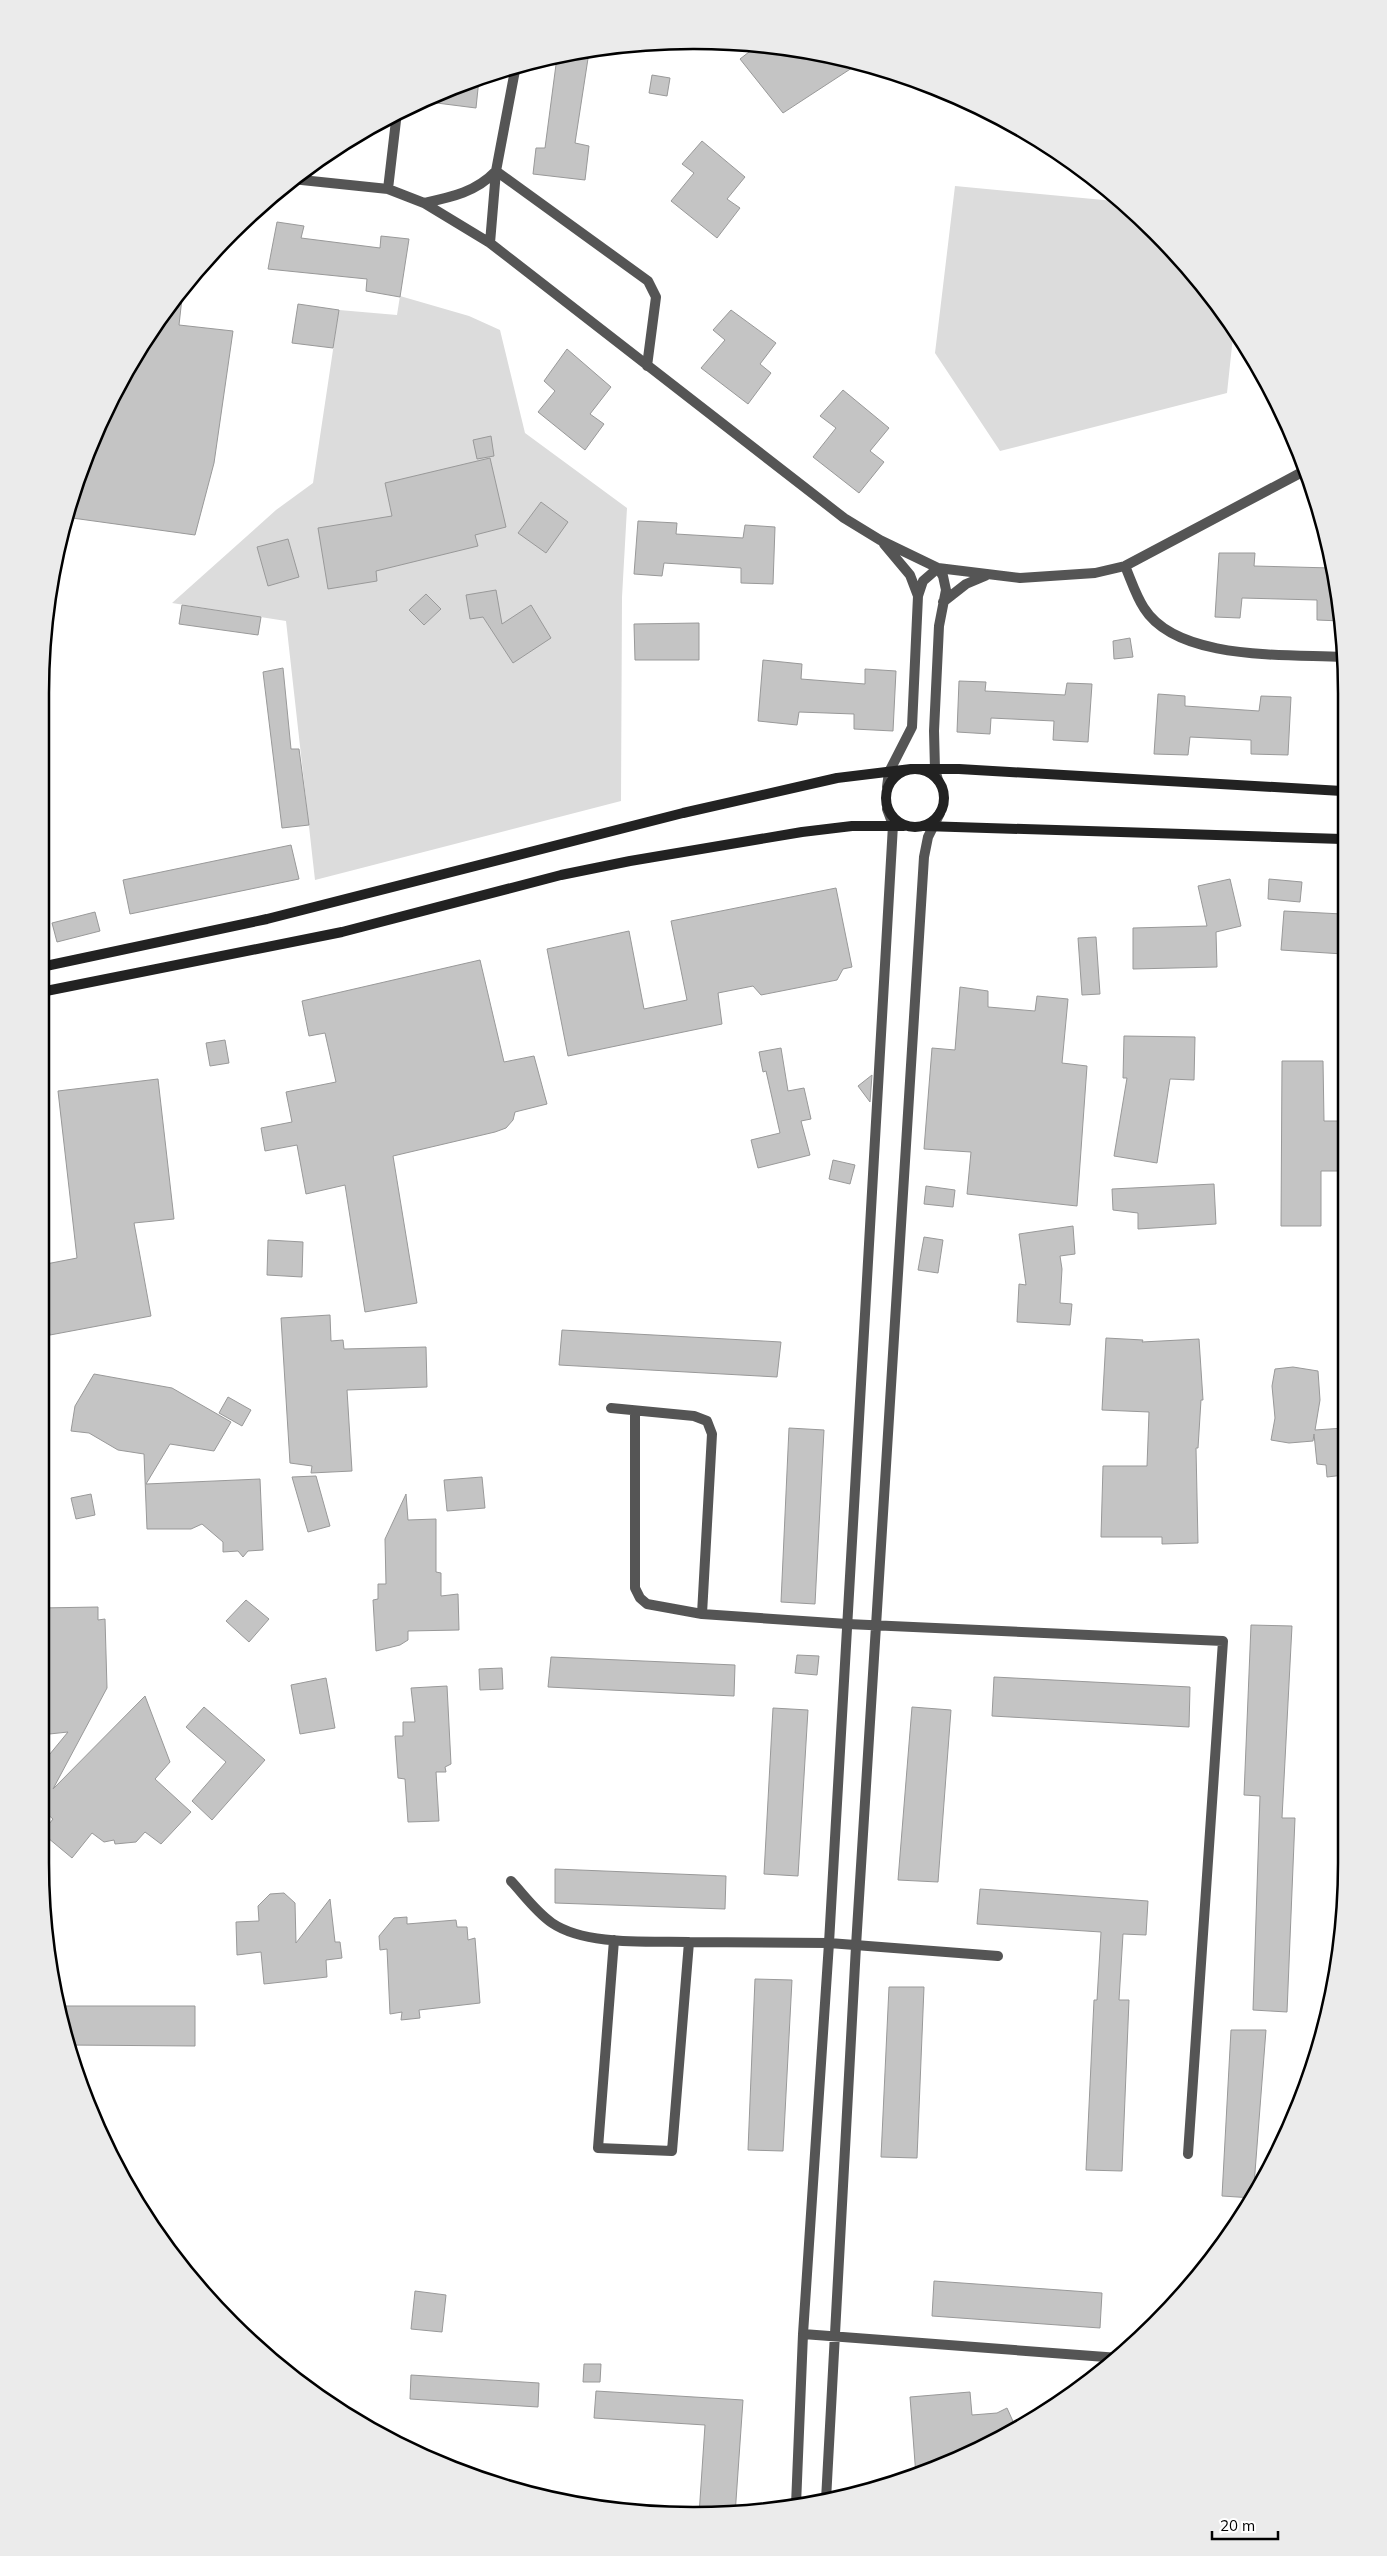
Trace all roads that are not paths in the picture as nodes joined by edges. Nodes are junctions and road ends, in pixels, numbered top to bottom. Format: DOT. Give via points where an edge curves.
graph roads {
  1 [pos="514,75"];
  2 [pos="396,122"];
  3 [pos="496,171"];
  4 [pos="304,180"];
  5 [pos="388,188"];
  6 [pos="424,203"];
  7 [pos="490,243"];
  8 [pos="646,366"];
  9 [pos="1299,474"];
  10 [pos="880,540"];
  11 [pos="1125,566"];
  12 [pos="938,568"];
  13 [pos="986,576"];
  14 [pos="918,596"];
  15 [pos="944,602"];
  16 [pos="1337,657"];
  17 [pos="911,769"];
  18 [pos="935,769"];
  19 [pos="889,772"];
  20 [pos="938,780"];
  21 [pos="888,787"];
  22 [pos="1338,791"];
  23 [pos="888,809"];
  24 [pos="893,825"];
  25 [pos="929,825"];
  26 [pos="904,826"];
  27 [pos="1338,839"];
  28 [pos="49,965"];
  29 [pos="49,990"];
  30 [pos="611,1408"];
  31 [pos="635,1411"];
  32 [pos="702,1614"];
  33 [pos="847,1624"];
  34 [pos="877,1625"];
  35 [pos="511,1881"];
  36 [pos="614,1940"];
  37 [pos="689,1942"];
  38 [pos="829,1943"];
  39 [pos="856,1946"];
  40 [pos="998,1956"];
  41 [pos="1188,2154"];
  42 [pos="803,2334"];
  43 [pos="834,2335"];
  44 [pos="1107,2357"];
  45 [pos="826,2493"];
  46 [pos="796,2499"];
  1 -- 3 [label="street"];
  2 -- 5 [label="street"];
  3 -- 6 [label="street" via="471,191"];
  3 -- 7 [label="street"];
  3 -- 8 [label="street" via="648,281 656,297"];
  4 -- 5 [label="street"];
  5 -- 6 [label="street"];
  6 -- 7 [label="street"];
  7 -- 8 [label="street"];
  8 -- 10 [label="street" via="803,488"];
  9 -- 11 [label="street"];
  10 -- 12 [label="street"];
  10 -- 14 [label="street" via="910,575"];
  11 -- 13 [label="street" via="1095,574 1057,577"];
  11 -- 16 [label="street" via="1144,609 1162,628 1185,640 1217,650"];
  12 -- 13 [label="street"];
  12 -- 14 [label="street" via="922,580"];
  12 -- 15 [label="street" via="946,590"];
  13 -- 15 [label="street" via="966,584"];
  14 -- 19 [label="street" via="912,727"];
  15 -- 18 [label="street" via="939,626"];
  17 -- 18 [label="street"];
  17 -- 19 [label="street"];
  17 -- 20 [label="street" via="926,772"];
  17 -- 21 [label="street" via="901,772"];
  18 -- 20 [label="street"];
  18 -- 22 [label="street"];
  19 -- 21 [label="street"];
  19 -- 28 [label="street" via="837,778 683,813 267,919"];
  20 -- 25 [label="street" via="944,799 940,813"];
  21 -- 23 [label="street" via="885,799"];
  23 -- 24 [label="street"];
  23 -- 26 [label="street" via="893,818"];
  24 -- 26 [label="street"];
  24 -- 29 [label="street" via="802,832 630,861 561,875 342,932"];
  24 -- 33 [label="street"];
  25 -- 26 [label="street"];
  25 -- 27 [label="street"];
  25 -- 34 [label="street" via="924,857"];
  30 -- 31 [label="street"];
  31 -- 32 [label="street" via="635,1588 647,1604"];
  31 -- 32 [label="street" via="694,1416 706,1421 712,1434"];
  32 -- 33 [label="street"];
  33 -- 34 [label="street"];
  33 -- 38 [label="street"];
  34 -- 39 [label="street"];
  34 -- 41 [label="street" via="1223,1641"];
  35 -- 36 [label="street" via="552,1923 574,1934"];
  36 -- 37 [label="street"];
  36 -- 37 [label="street" via="598,2148 672,2151"];
  37 -- 38 [label="street"];
  38 -- 39 [label="street"];
  38 -- 42 [label="street"];
  39 -- 40 [label="street"];
  39 -- 43 [label="street"];
  42 -- 43 [label="street"];
  42 -- 46 [label="street"];
  43 -- 44 [label="street"];
  43 -- 45 [label="street"];
}
